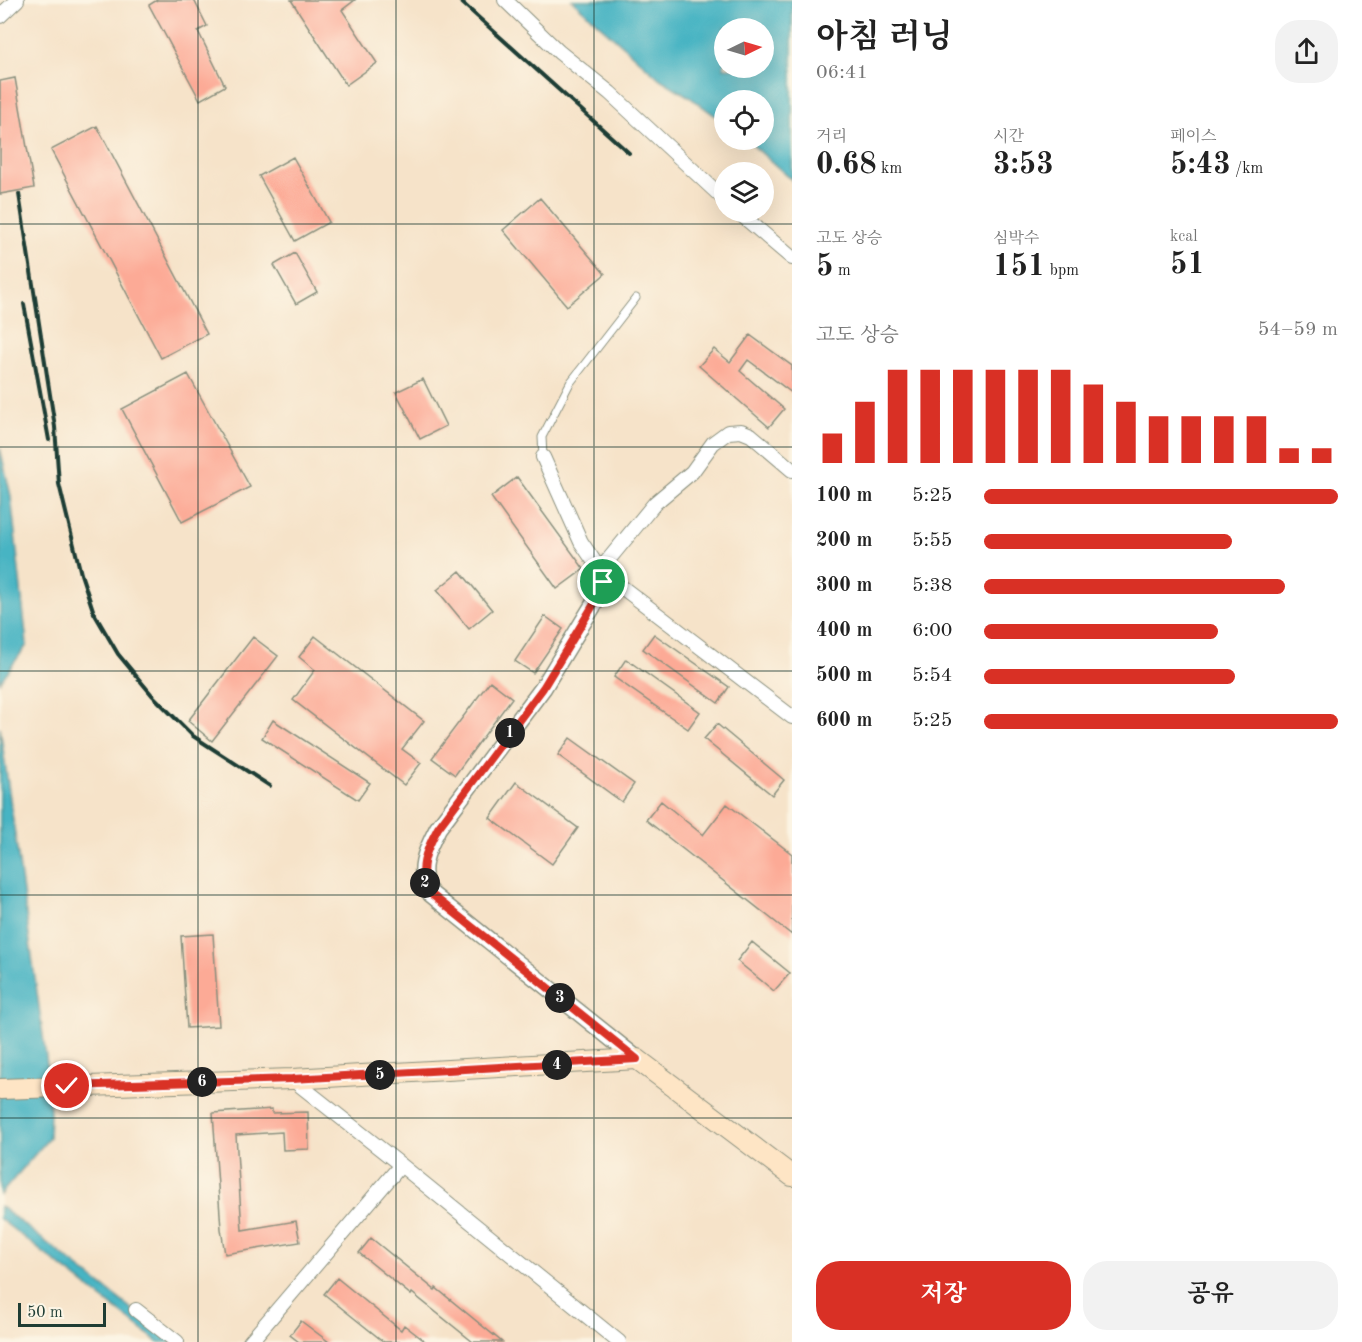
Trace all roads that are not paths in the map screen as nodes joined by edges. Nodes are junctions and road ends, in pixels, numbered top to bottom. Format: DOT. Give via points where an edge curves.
graph roads {
  1 [pos="16,0"];
  2 [pos="505,0"];
  3 [pos="0,16"];
  4 [pos="714,190"];
  5 [pos="750,222"];
  6 [pos="792,258"];
  7 [pos="636,298"];
  8 [pos="543,457"];
  9 [pos="792,470"];
  10 [pos="602,576"];
  11 [pos="792,717"];
  12 [pos="637,1059"];
  13 [pos="292,1079"];
  14 [pos="0,1089"];
  15 [pos="401,1165"];
  16 [pos="792,1176"];
  17 [pos="136,1310"];
  18 [pos="177,1342"];
  19 [pos="250,1342"];
  20 [pos="619,1342"];
  1 -- 3 [label="street"];
  2 -- 4 [label="street"];
  5 -- 6 [label="street"];
  7 -- 8 [label="lane" via="570,383 542,437"];
  8 -- 10 [label="street" via="581,542"];
  9 -- 10 [label="street" via="751,435 728,432 713,443 692,472 655,502"];
  10 -- 11 [label="street"];
  10 -- 12 [label="street" via="597,599 543,688 438,828 426,852 423,874 431,894"];
  12 -- 13 [label="main road"];
  12 -- 16 [label="main road"];
  13 -- 14 [label="main road"];
  13 -- 15 [label="street"];
  15 -- 19 [label="street"];
  15 -- 20 [label="street"];
  17 -- 18 [label="street"];
}
